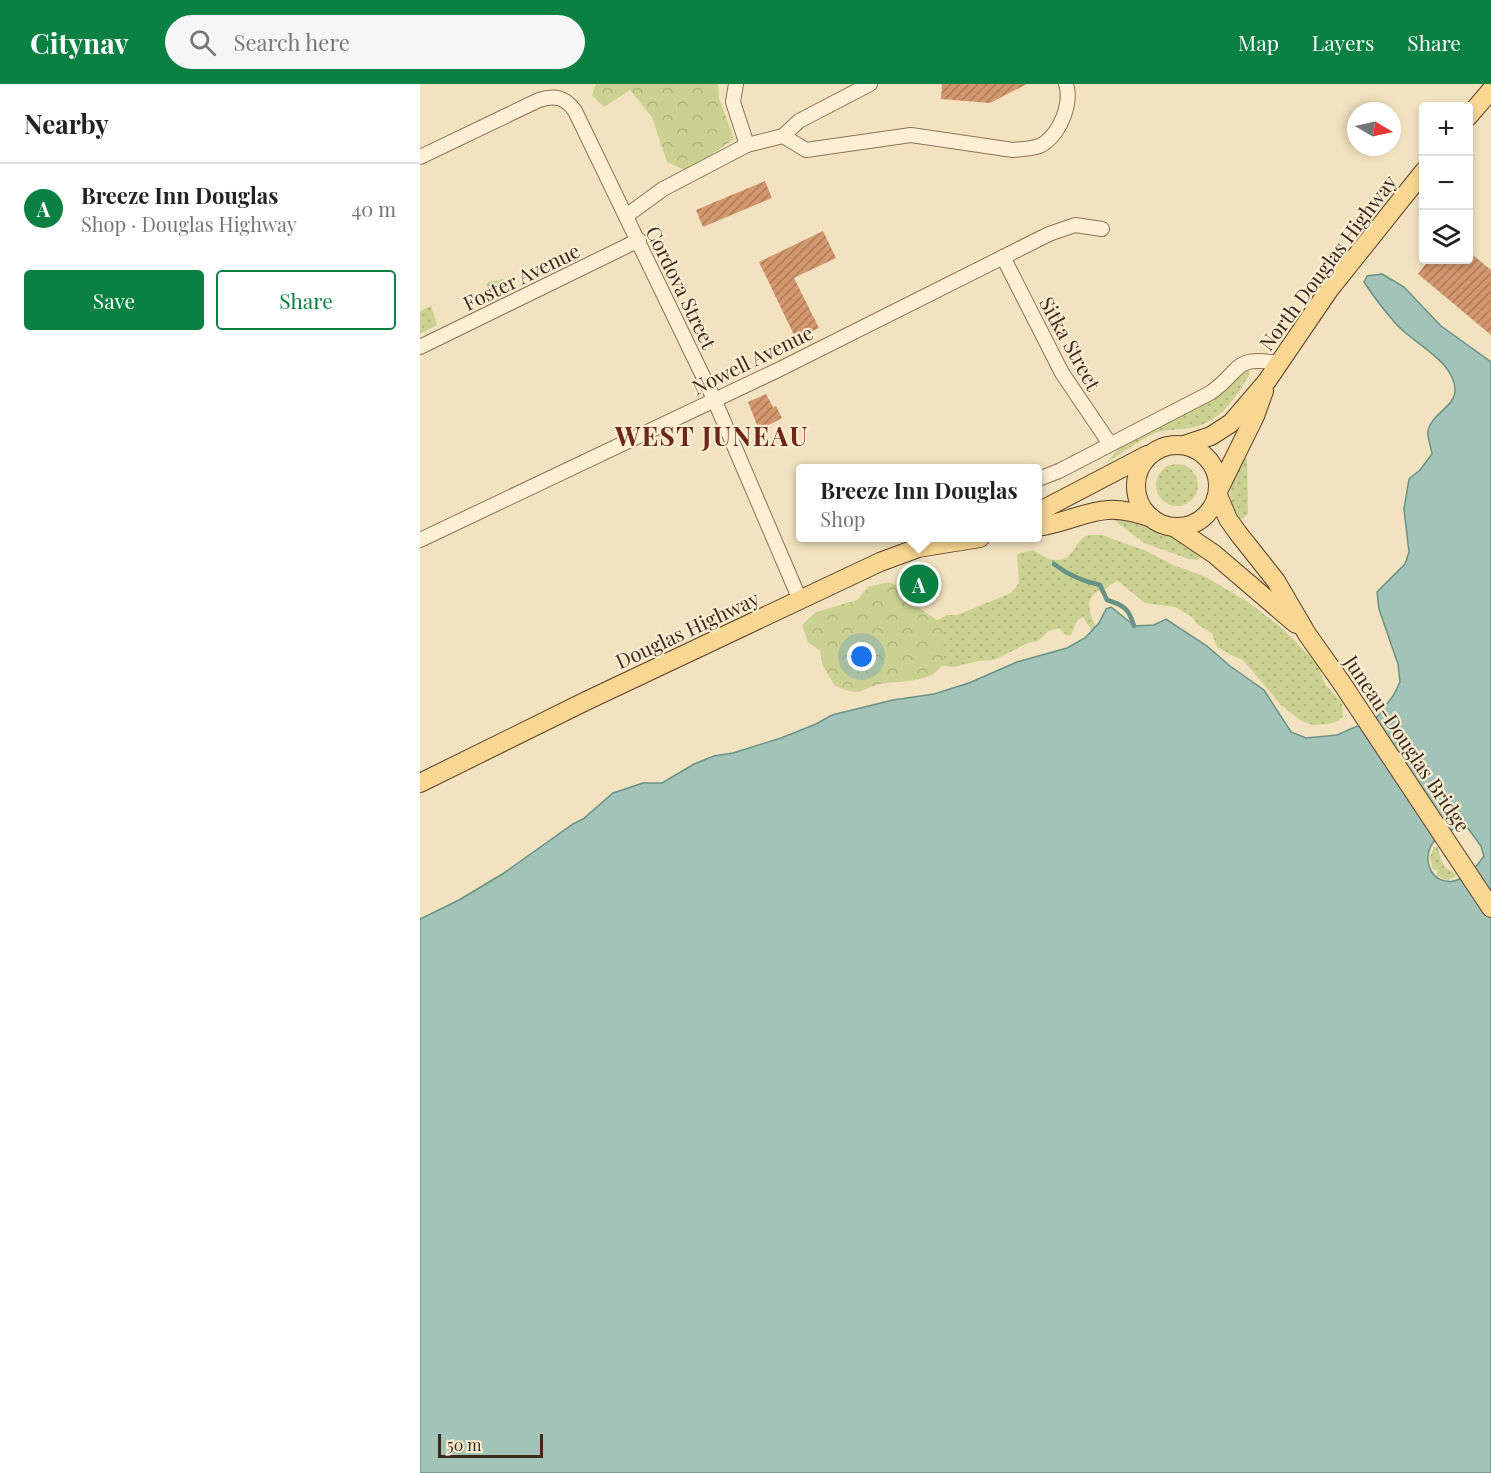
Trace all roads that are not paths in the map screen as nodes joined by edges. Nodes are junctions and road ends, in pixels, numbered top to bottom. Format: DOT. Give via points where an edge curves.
graph roads {
  1 [pos="736,84"];
  2 [pos="870,84"];
  3 [pos="1066,84"];
  4 [pos="1491,90"];
  5 [pos="1473,111"];
  6 [pos="783,136"];
  7 [pos="747,145"];
  8 [pos="420,158"];
  9 [pos="1419,177"];
  10 [pos="626,216"];
  11 [pos="1102,229"];
  12 [pos="639,240"];
  13 [pos="1003,257"];
  14 [pos="420,347"];
  15 [pos="1278,363"];
  16 [pos="1267,381"];
  17 [pos="714,399"];
  18 [pos="1110,444"];
  19 [pos="1184,445"];
  20 [pos="1152,453"];
  21 [pos="1042,477"];
  22 [pos="1218,492"];
  23 [pos="1042,510"];
  24 [pos="1152,518"];
  25 [pos="1042,526"];
  26 [pos="1174,527"];
  27 [pos="420,540"];
  28 [pos="952,542"];
  29 [pos="800,600"];
  30 [pos="1307,634"];
  31 [pos="420,783"];
  32 [pos="1491,908"];
  1 -- 7 [label="street" via="733,102"];
  2 -- 6 [label="street" via="799,121"];
  3 -- 6 [label="street" via="1065,109 1058,127 1045,143 1029,148 1013,150 911,135 806,150"];
  4 -- 5 [label="main road"];
  6 -- 7 [label="street"];
  7 -- 10 [label="street" via="663,189"];
  8 -- 10 [label="street, Cordova Street" via="538,100 561,97 575,111"];
  9 -- 15 [label="main road, North Douglas Highway" via="1329,290"];
  10 -- 12 [label="street, Cordova Street"];
  11 -- 13 [label="street, Nowell Avenue" via="1075,225"];
  12 -- 14 [label="street, Foster Avenue"];
  12 -- 17 [label="street, Cordova Street"];
  13 -- 17 [label="street, Nowell Avenue"];
  13 -- 18 [label="street, Sitka Street" via="1062,373"];
  15 -- 16 [label="main road, North Douglas Highway"];
  15 -- 18 [label="street" via="1247,361 1210,393"];
  16 -- 19 [label="main road" via="1231,423 1211,436"];
  16 -- 22 [label="main road" via="1255,416"];
  17 -- 27 [label="street, Nowell Avenue"];
  17 -- 29 [label="street, Cordova Street"];
  18 -- 21 [label="street"];
  19 -- 20 [label="main road" via="1173,444"];
  19 -- 22 [label="main road" via="1196,448 1214,465"];
  20 -- 23 [label="main road"];
  20 -- 24 [label="main road" via="1143,462 1136,486 1143,509"];
  22 -- 26 [label="main road" via="1206,515 1197,522"];
  22 -- 30 [label="main road" via="1228,519 1276,580"];
  24 -- 25 [label="main road" via="1108,509"];
  24 -- 26 [label="main road"];
  26 -- 30 [label="main road" via="1214,554"];
  28 -- 29 [label="main road, Douglas Highway" via="918,548 880,562"];
  29 -- 31 [label="main road, Douglas Highway"];
  30 -- 32 [label="main road, Juneau-Douglas Bridge"];
}
